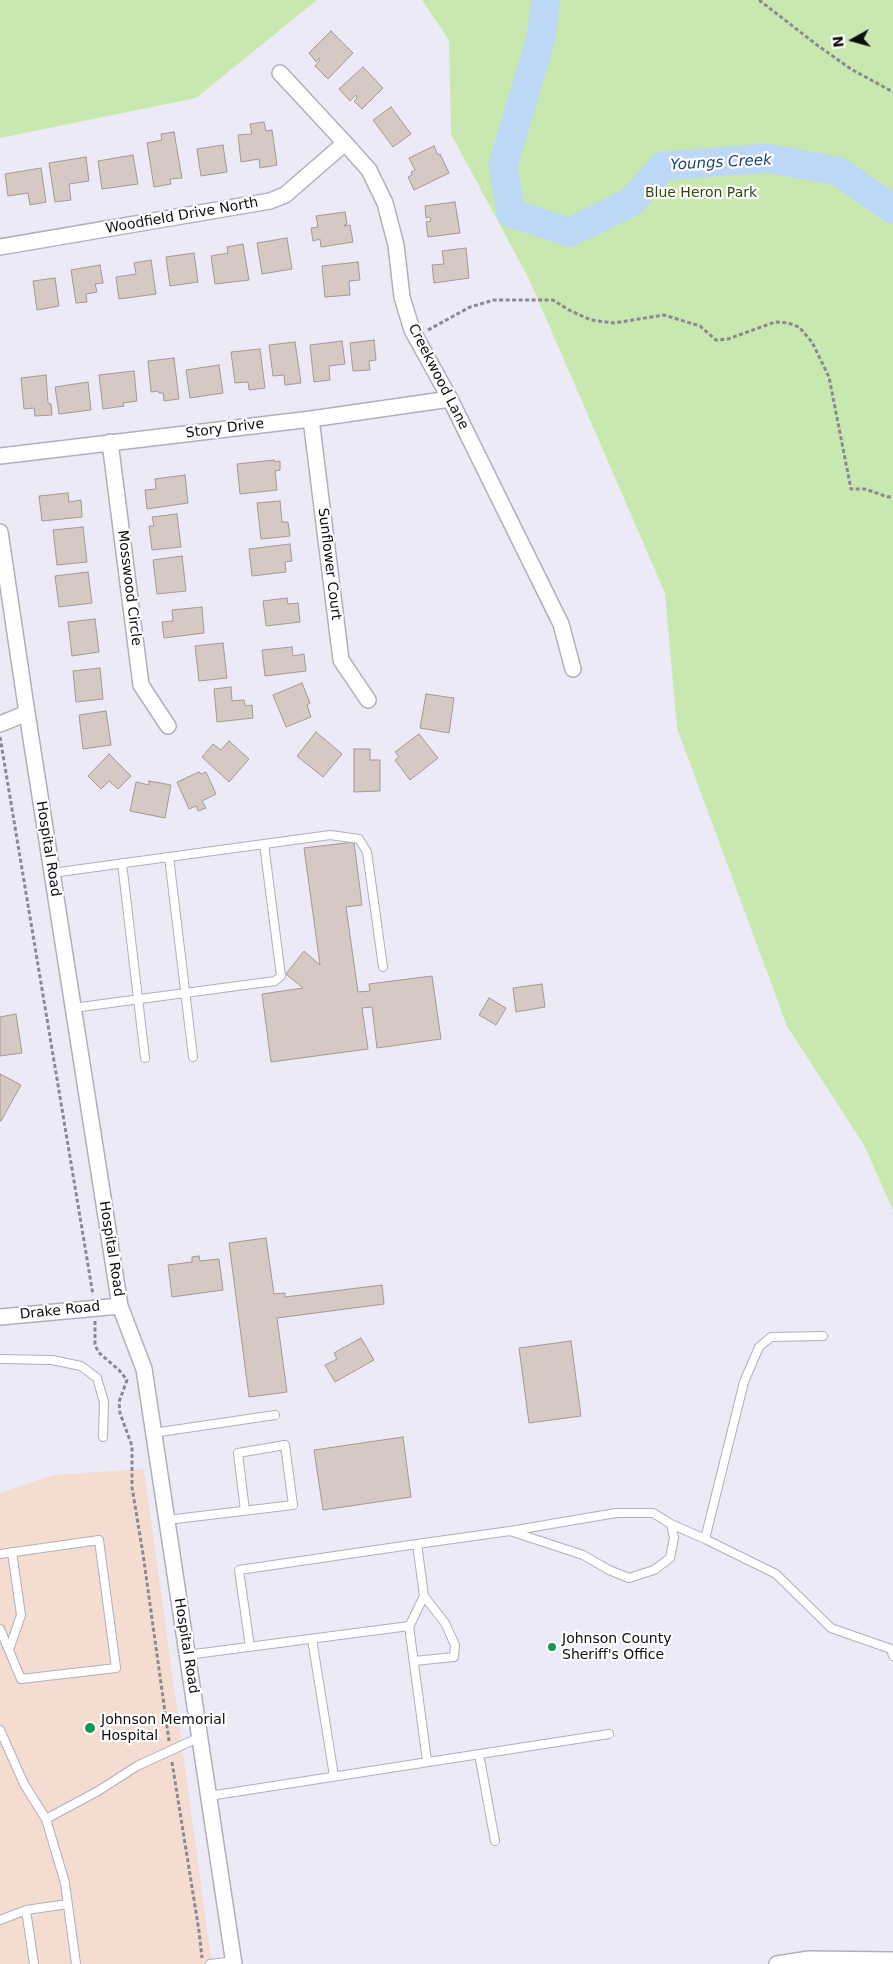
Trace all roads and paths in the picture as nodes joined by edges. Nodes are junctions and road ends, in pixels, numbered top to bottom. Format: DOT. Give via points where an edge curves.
graph roads {
  1 [pos="759,0"];
  2 [pos="280,73"];
  3 [pos="893,92"];
  4 [pos="345,142"];
  5 [pos="0,247"];
  6 [pos="415,336"];
  7 [pos="450,399"];
  8 [pos="310,419"];
  9 [pos="110,442"];
  10 [pos="0,456"];
  11 [pos="893,496"];
  12 [pos="0,532"];
  13 [pos="573,669"];
  14 [pos="368,700"];
  15 [pos="27,713"];
  16 [pos="0,724"];
  17 [pos="168,726"];
  18 [pos="0,734"];
  19 [pos="264,844"];
  20 [pos="168,857"];
  21 [pos="122,863"];
  22 [pos="52,873"];
  23 [pos="383,968"];
  24 [pos="185,993"];
  25 [pos="139,999"];
  26 [pos="73,1008"];
  27 [pos="193,1057"];
  28 [pos="145,1058"];
  29 [pos="120,1306"];
  30 [pos="95,1307"];
  31 [pos="0,1317"];
  32 [pos="822,1336"];
  33 [pos="0,1359"];
  34 [pos="275,1416"];
  35 [pos="153,1433"];
  36 [pos="103,1437"];
  37 [pos="245,1511"];
  38 [pos="167,1520"];
  39 [pos="671,1524"];
  40 [pos="510,1531"];
  41 [pos="705,1539"];
  42 [pos="417,1544"];
  43 [pos="12,1552"];
  44 [pos="0,1554"];
  45 [pos="424,1596"];
  46 [pos="410,1626"];
  47 [pos="0,1629"];
  48 [pos="312,1638"];
  49 [pos="250,1646"];
  50 [pos="9,1650"];
  51 [pos="892,1651"];
  52 [pos="187,1655"];
  53 [pos="414,1661"];
  54 [pos="0,1730"];
  55 [pos="609,1734"];
  56 [pos="200,1737"];
  57 [pos="170,1749"];
  58 [pos="479,1754"];
  59 [pos="427,1762"];
  60 [pos="334,1776"];
  61 [pos="209,1796"];
  62 [pos="46,1819"];
  63 [pos="495,1841"];
  64 [pos="68,1904"];
  65 [pos="26,1910"];
  66 [pos="0,1920"];
  67 [pos="893,1960"];
  68 [pos="234,1963"];
  69 [pos="34,1964"];
  70 [pos="76,1964"];
  71 [pos="203,1964"];
  72 [pos="210,1964"];
  73 [pos="777,1964"];
  1 -- 3 [label="path" via="830,54"];
  2 -- 4 [label="street, Creekwood Lane"];
  4 -- 5 [label="street, Woodfield Drive North" via="285,195 270,201"];
  4 -- 6 [label="street, Creekwood Lane" via="369,170 386,203 396,244 402,297"];
  6 -- 7 [label="street, Creekwood Lane"];
  6 -- 11 [label="path" via="470,307 494,300 553,300 591,320 614,324 664,315 700,326 716,340 728,339 774,322 788,323 799,327 812,342 829,377 851,489"];
  7 -- 8 [label="street, Story Drive"];
  7 -- 13 [label="street, Creekwood Lane" via="561,624"];
  8 -- 9 [label="street, Story Drive"];
  8 -- 14 [label="street, Sunflower Court" via="341,660"];
  9 -- 10 [label="street, Story Drive"];
  9 -- 17 [label="street, Mosswood Circle" via="141,685"];
  12 -- 15 [label="street, Hospital Road"];
  15 -- 16 [label="street"];
  15 -- 22 [label="street, Hospital Road"];
  18 -- 30 [label="path"];
  19 -- 20 [label="lane"];
  19 -- 23 [label="lane" via="330,835 359,839 366,852"];
  19 -- 24 [label="lane" via="281,976 275,981"];
  20 -- 21 [label="lane"];
  20 -- 24 [label="lane"];
  21 -- 22 [label="lane"];
  21 -- 25 [label="lane"];
  22 -- 26 [label="street, Hospital Road"];
  24 -- 25 [label="lane"];
  24 -- 27 [label="lane"];
  25 -- 26 [label="lane"];
  25 -- 28 [label="lane"];
  26 -- 29 [label="street, Hospital Road"];
  29 -- 30 [label="street, Drake Road"];
  29 -- 35 [label="street, Hospital Road" via="144,1369"];
  30 -- 31 [label="street, Drake Road"];
  30 -- 57 [label="path" via="98,1352 126,1380 120,1413 132,1446 132,1487"];
  32 -- 41 [label="lane" via="771,1337 759,1347 744,1382"];
  33 -- 36 [label="lane" via="52,1360 81,1366 98,1378 104,1402"];
  34 -- 35 [label="lane"];
  35 -- 38 [label="street, Hospital Road"];
  37 -- 37 [label="lane" via="293,1505 285,1445 238,1453"];
  37 -- 38 [label="lane"];
  38 -- 52 [label="street, Hospital Road"];
  39 -- 40 [label="lane" via="653,1513 616,1513"];
  39 -- 40 [label="lane" via="674,1538 670,1558 654,1570 629,1578 583,1554"];
  39 -- 41 [label="lane"];
  40 -- 42 [label="lane"];
  41 -- 51 [label="lane" via="776,1574 831,1628"];
  42 -- 45 [label="lane"];
  42 -- 49 [label="lane" via="239,1570"];
  43 -- 44 [label="lane"];
  43 -- 50 [label="lane" via="21,1615"];
  43 -- 50 [label="lane" via="99,1540 116,1668 21,1679"];
  45 -- 46 [label="lane"];
  45 -- 53 [label="lane" via="445,1623 455,1645 454,1657"];
  46 -- 48 [label="lane"];
  46 -- 53 [label="lane"];
  47 -- 50 [label="lane"];
  48 -- 49 [label="lane"];
  48 -- 60 [label="lane"];
  49 -- 52 [label="lane"];
  52 -- 56 [label="street, Hospital Road"];
  53 -- 59 [label="lane"];
  54 -- 62 [label="lane" via="24,1784"];
  55 -- 58 [label="lane"];
  56 -- 57 [label="lane"];
  56 -- 61 [label="street, Hospital Road"];
  57 -- 62 [label="lane"];
  57 -- 71 [label="path"];
  58 -- 59 [label="lane"];
  58 -- 63 [label="lane"];
  59 -- 60 [label="lane"];
  60 -- 61 [label="lane"];
  61 -- 68 [label="street, Hospital Road"];
  62 -- 64 [label="lane"];
  64 -- 65 [label="lane"];
  64 -- 70 [label="lane"];
  65 -- 66 [label="lane"];
  65 -- 69 [label="lane"];
  67 -- 73 [label="street" via="809,1959"];
  68 -- 72 [label="lane"];
}
